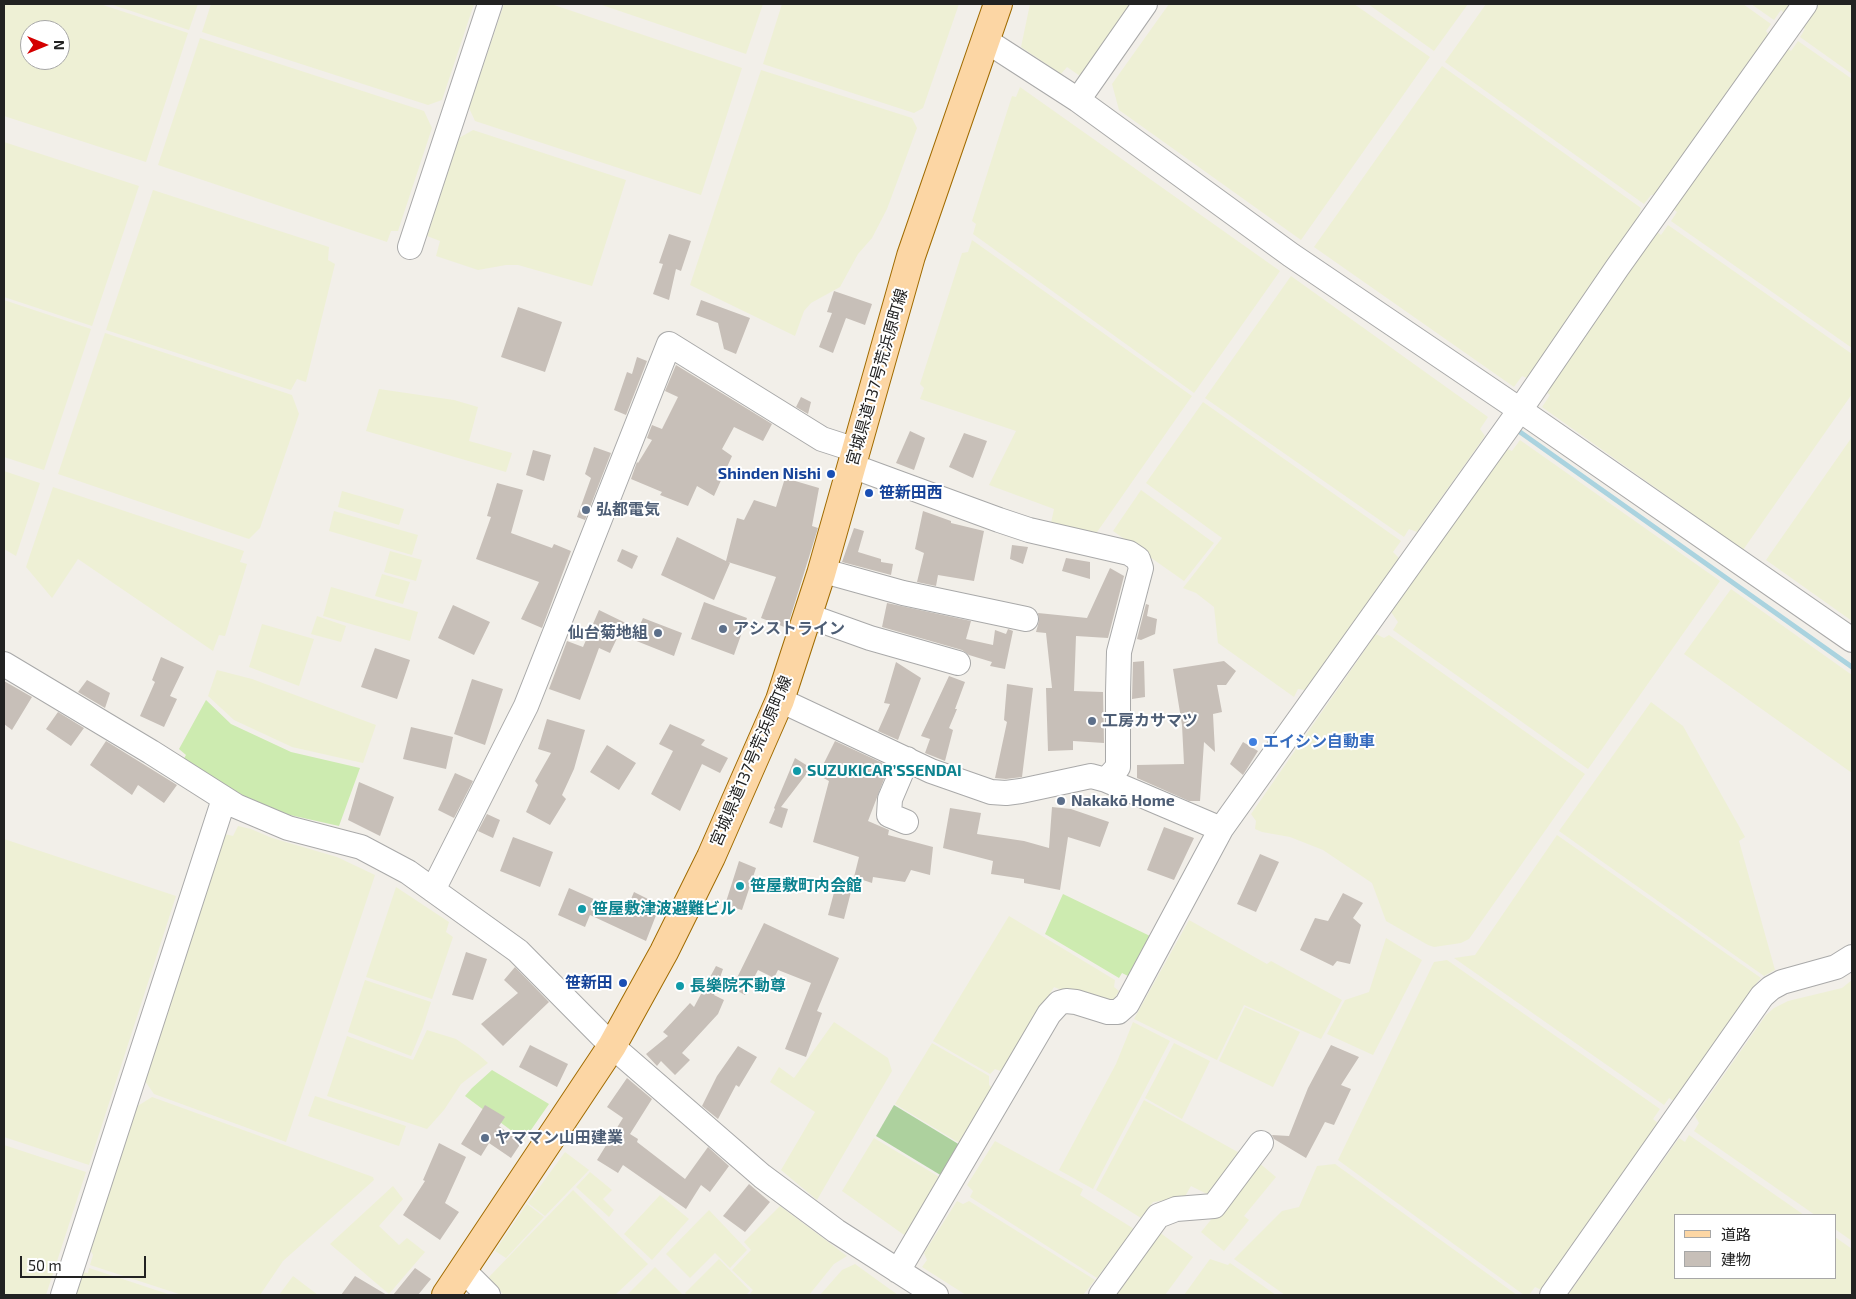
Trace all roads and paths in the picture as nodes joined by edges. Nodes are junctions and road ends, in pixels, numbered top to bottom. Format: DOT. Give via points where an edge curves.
graph roads {
  1 [pos="490,4"];
  2 [pos="998,4"];
  3 [pos="1145,4"];
  4 [pos="1805,4"];
  5 [pos="986,40"];
  6 [pos="1078,100"];
  7 [pos="410,248"];
  8 [pos="1520,410"];
  9 [pos="854,458"];
  10 [pos="831,573"];
  11 [pos="817,619"];
  12 [pos="1026,619"];
  13 [pos="1852,640"];
  14 [pos="4,664"];
  15 [pos="958,664"];
  16 [pos="780,700"];
  17 [pos="907,759"];
  18 [pos="1106,780"];
  19 [pos="224,799"];
  20 [pos="906,822"];
  21 [pos="1221,829"];
  22 [pos="433,890"];
  23 [pos="1852,957"];
  24 [pos="612,1046"];
  25 [pos="1261,1143"];
  26 [pos="462,1270"];
  27 [pos="898,1271"];
  28 [pos="63,1295"];
  29 [pos="446,1295"];
  30 [pos="488,1295"];
  31 [pos="936,1295"];
  32 [pos="1100,1295"];
  33 [pos="1552,1295"];
  1 -- 7 [label="street"];
  2 -- 5 [label="main road, 宮城県道137号荒浜原町線"];
  3 -- 6 [label="street"];
  4 -- 8 [label="street"];
  5 -- 6 [label="street"];
  5 -- 9 [label="main road, 宮城県道137号荒浜原町線" via="911,256"];
  6 -- 8 [label="street" via="1291,254"];
  8 -- 13 [label="street"];
  8 -- 21 [label="street"];
  9 -- 16 [label="main road, 宮城県道137号荒浜原町線"];
  9 -- 18 [label="street" via="1006,522 1129,553 1138,559 1141,568 1119,652 1118,767"];
  9 -- 22 [label="street" via="669,344 526,706"];
  10 -- 12 [label="street" via="902,593"];
  11 -- 15 [label="street"];
  14 -- 19 [label="street"];
  16 -- 17 [label="street"];
  16 -- 24 [label="main road, 宮城県道137号荒浜原町線" via="711,857"];
  17 -- 18 [label="street" via="991,792 1021,791 1091,776"];
  17 -- 20 [label="street" via="890,799 889,815"];
  18 -- 21 [label="street"];
  19 -- 22 [label="street" via="288,828 361,847"];
  19 -- 28 [label="street"];
  21 -- 27 [label="street" via="1128,1004 1118,1012 1108,1012 1066,1001 1059,1003 1049,1014"];
  22 -- 24 [label="street" via="518,951"];
  23 -- 33 [label="street" via="1836,967 1782,982 1762,996"];
  24 -- 26 [label="main road, 宮城県道137号荒浜原町線"];
  24 -- 27 [label="street" via="762,1176 836,1231"];
  25 -- 32 [label="street" via="1214,1206 1176,1209 1158,1216"];
  26 -- 29 [label="main road, 宮城県道137号荒浜原町線"];
  26 -- 30 [label="street"];
  27 -- 31 [label="street"];
}
